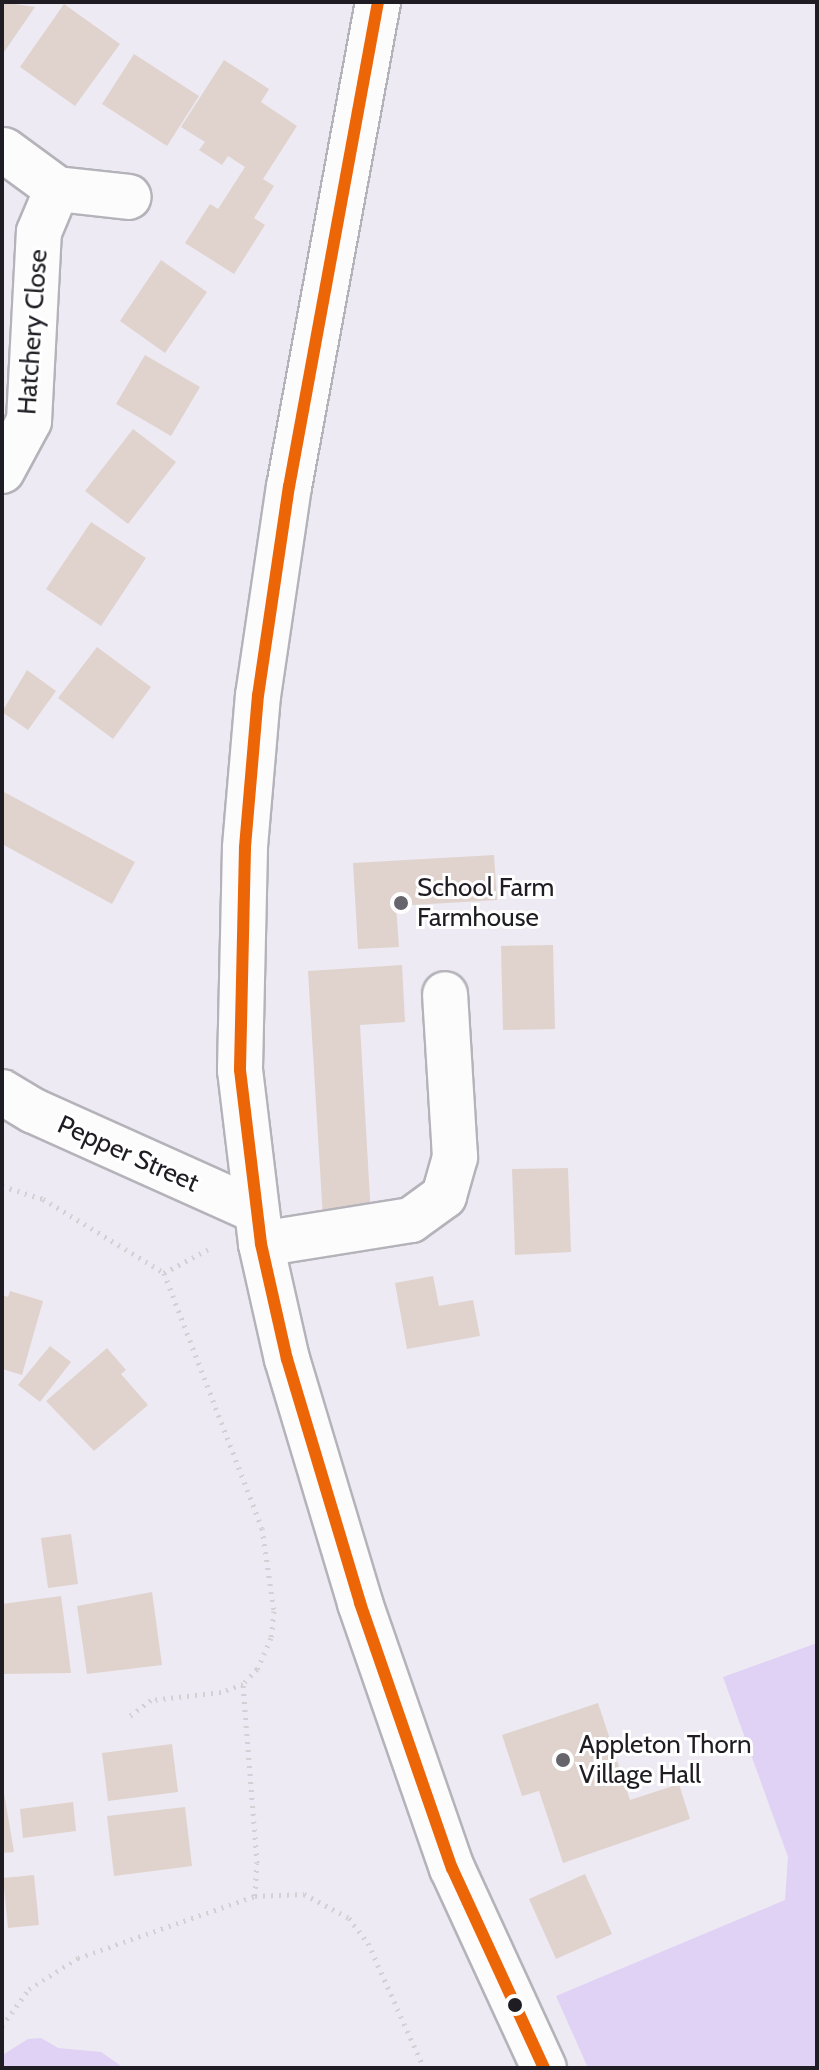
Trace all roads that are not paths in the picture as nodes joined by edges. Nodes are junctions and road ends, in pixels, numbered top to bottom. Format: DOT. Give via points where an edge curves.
graph roads {
  1 [pos="378,2"];
  2 [pos="4,150"];
  3 [pos="57,189"];
  4 [pos="129,197"];
  5 [pos="2,471"];
  6 [pos="445,994"];
  7 [pos="2,1092"];
  8 [pos="259,1228"];
  9 [pos="544,2068"];
  1 -- 8 [label="main road" via="292,471 258,695 245,848 240,1070"];
  2 -- 3 [label="main road"];
  3 -- 4 [label="main road"];
  3 -- 5 [label="main road, Hatchery Close" via="39,232 29,421"];
  6 -- 8 [label="main road" via="455,1157 444,1196 411,1220"];
  7 -- 8 [label="main road, Pepper Street"];
  8 -- 9 [label="main road" via="287,1359 360,1603 452,1868"];
}
